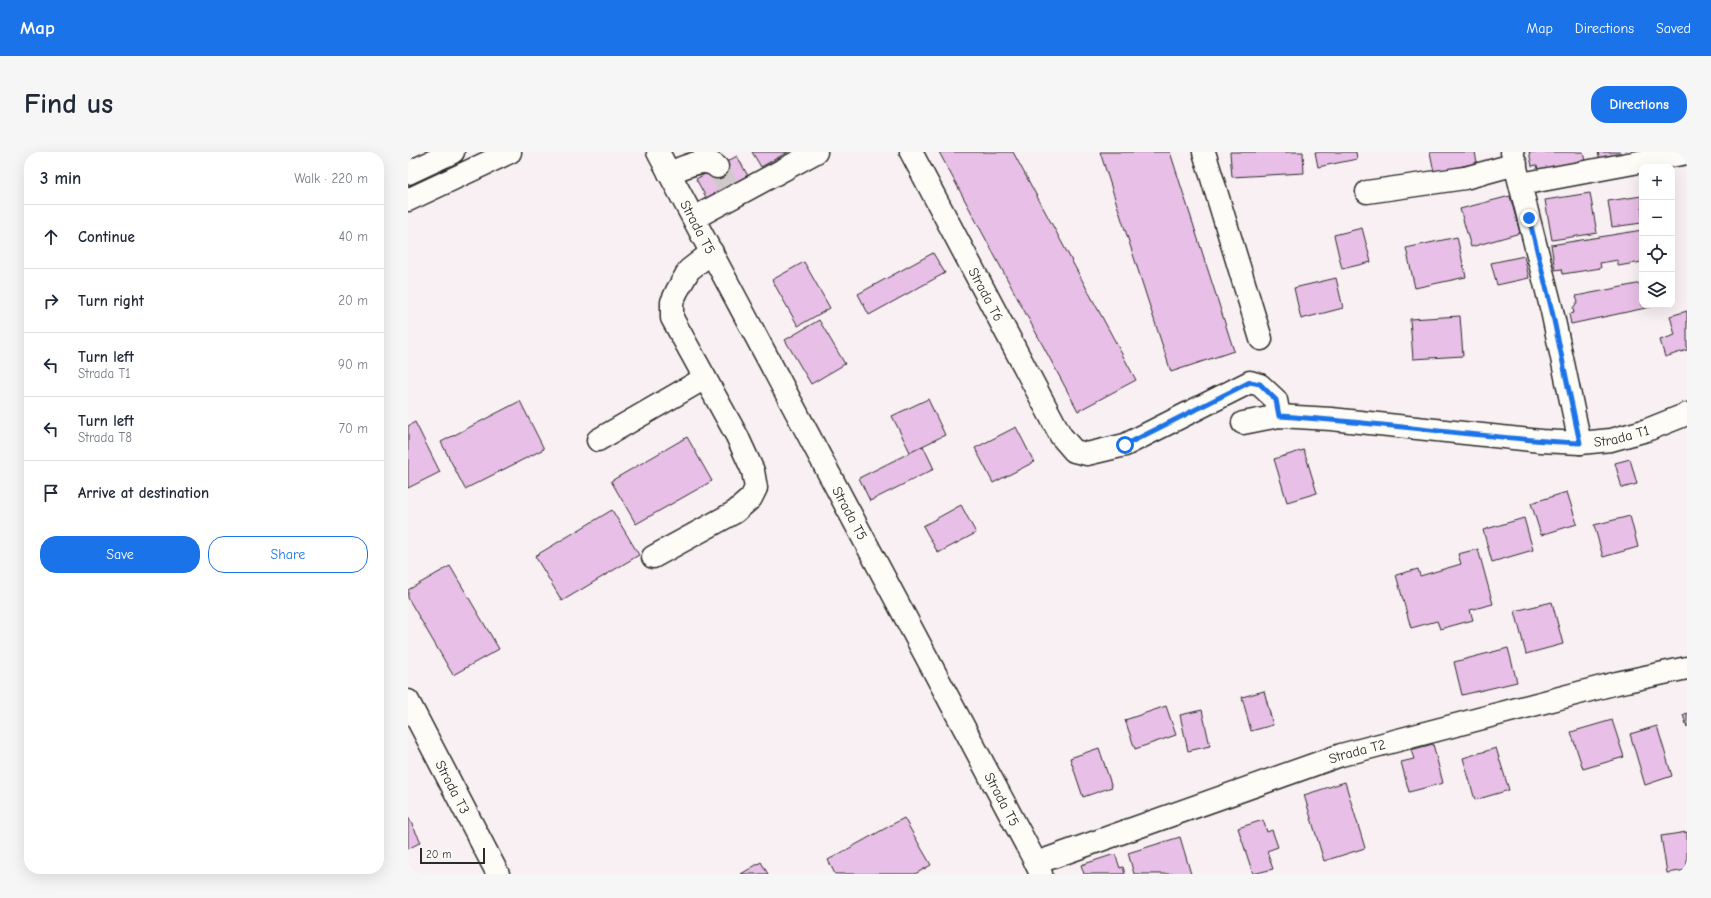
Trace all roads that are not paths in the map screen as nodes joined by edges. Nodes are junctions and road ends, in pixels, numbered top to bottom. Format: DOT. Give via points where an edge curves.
graph roads {
  1 [pos="453,152"];
  2 [pos="510,152"];
  3 [pos="658,152"];
  4 [pos="816,152"];
  5 [pos="911,152"];
  6 [pos="1204,152"];
  7 [pos="1687,153"];
  8 [pos="718,167"];
  9 [pos="1516,167"];
  10 [pos="408,173"];
  11 [pos="669,173"];
  12 [pos="1367,192"];
  13 [pos="408,200"];
  14 [pos="694,218"];
  15 [pos="712,252"];
  16 [pos="1261,339"];
  17 [pos="705,378"];
  18 [pos="1687,414"];
  19 [pos="1279,416"];
  20 [pos="1243,423"];
  21 [pos="598,440"];
  22 [pos="1580,443"];
  23 [pos="653,557"];
  24 [pos="1687,668"];
  25 [pos="408,701"];
  26 [pos="1038,868"];
  27 [pos="498,874"];
  1 -- 10 [label="street"];
  2 -- 13 [label="street"];
  3 -- 11 [label="street, Strada T5"];
  4 -- 14 [label="street" via="731,192"];
  5 -- 19 [label="street, Strada T6" via="1061,436 1074,451 1087,454 1125,445 1250,382 1260,384 1276,400"];
  6 -- 16 [label="street"];
  7 -- 9 [label="street"];
  8 -- 11 [label="street" via="713,162 697,163"];
  9 -- 12 [label="street" via="1465,178"];
  9 -- 22 [label="street" via="1552,311"];
  11 -- 14 [label="street, Strada T5"];
  14 -- 15 [label="street, Strada T5"];
  15 -- 17 [label="street" via="689,270 672,302 672,318"];
  15 -- 26 [label="street, Strada T5"];
  17 -- 21 [label="street"];
  17 -- 23 [label="street" via="737,436 753,471 756,488 751,498 735,512"];
  18 -- 22 [label="street, Strada T1" via="1647,430 1611,440"];
  19 -- 20 [label="street, Strada T1"];
  19 -- 22 [label="street, Strada T1"];
  24 -- 26 [label="street, Strada T2" via="1617,683 1341,755"];
  25 -- 27 [label="street, Strada T3"];
}
